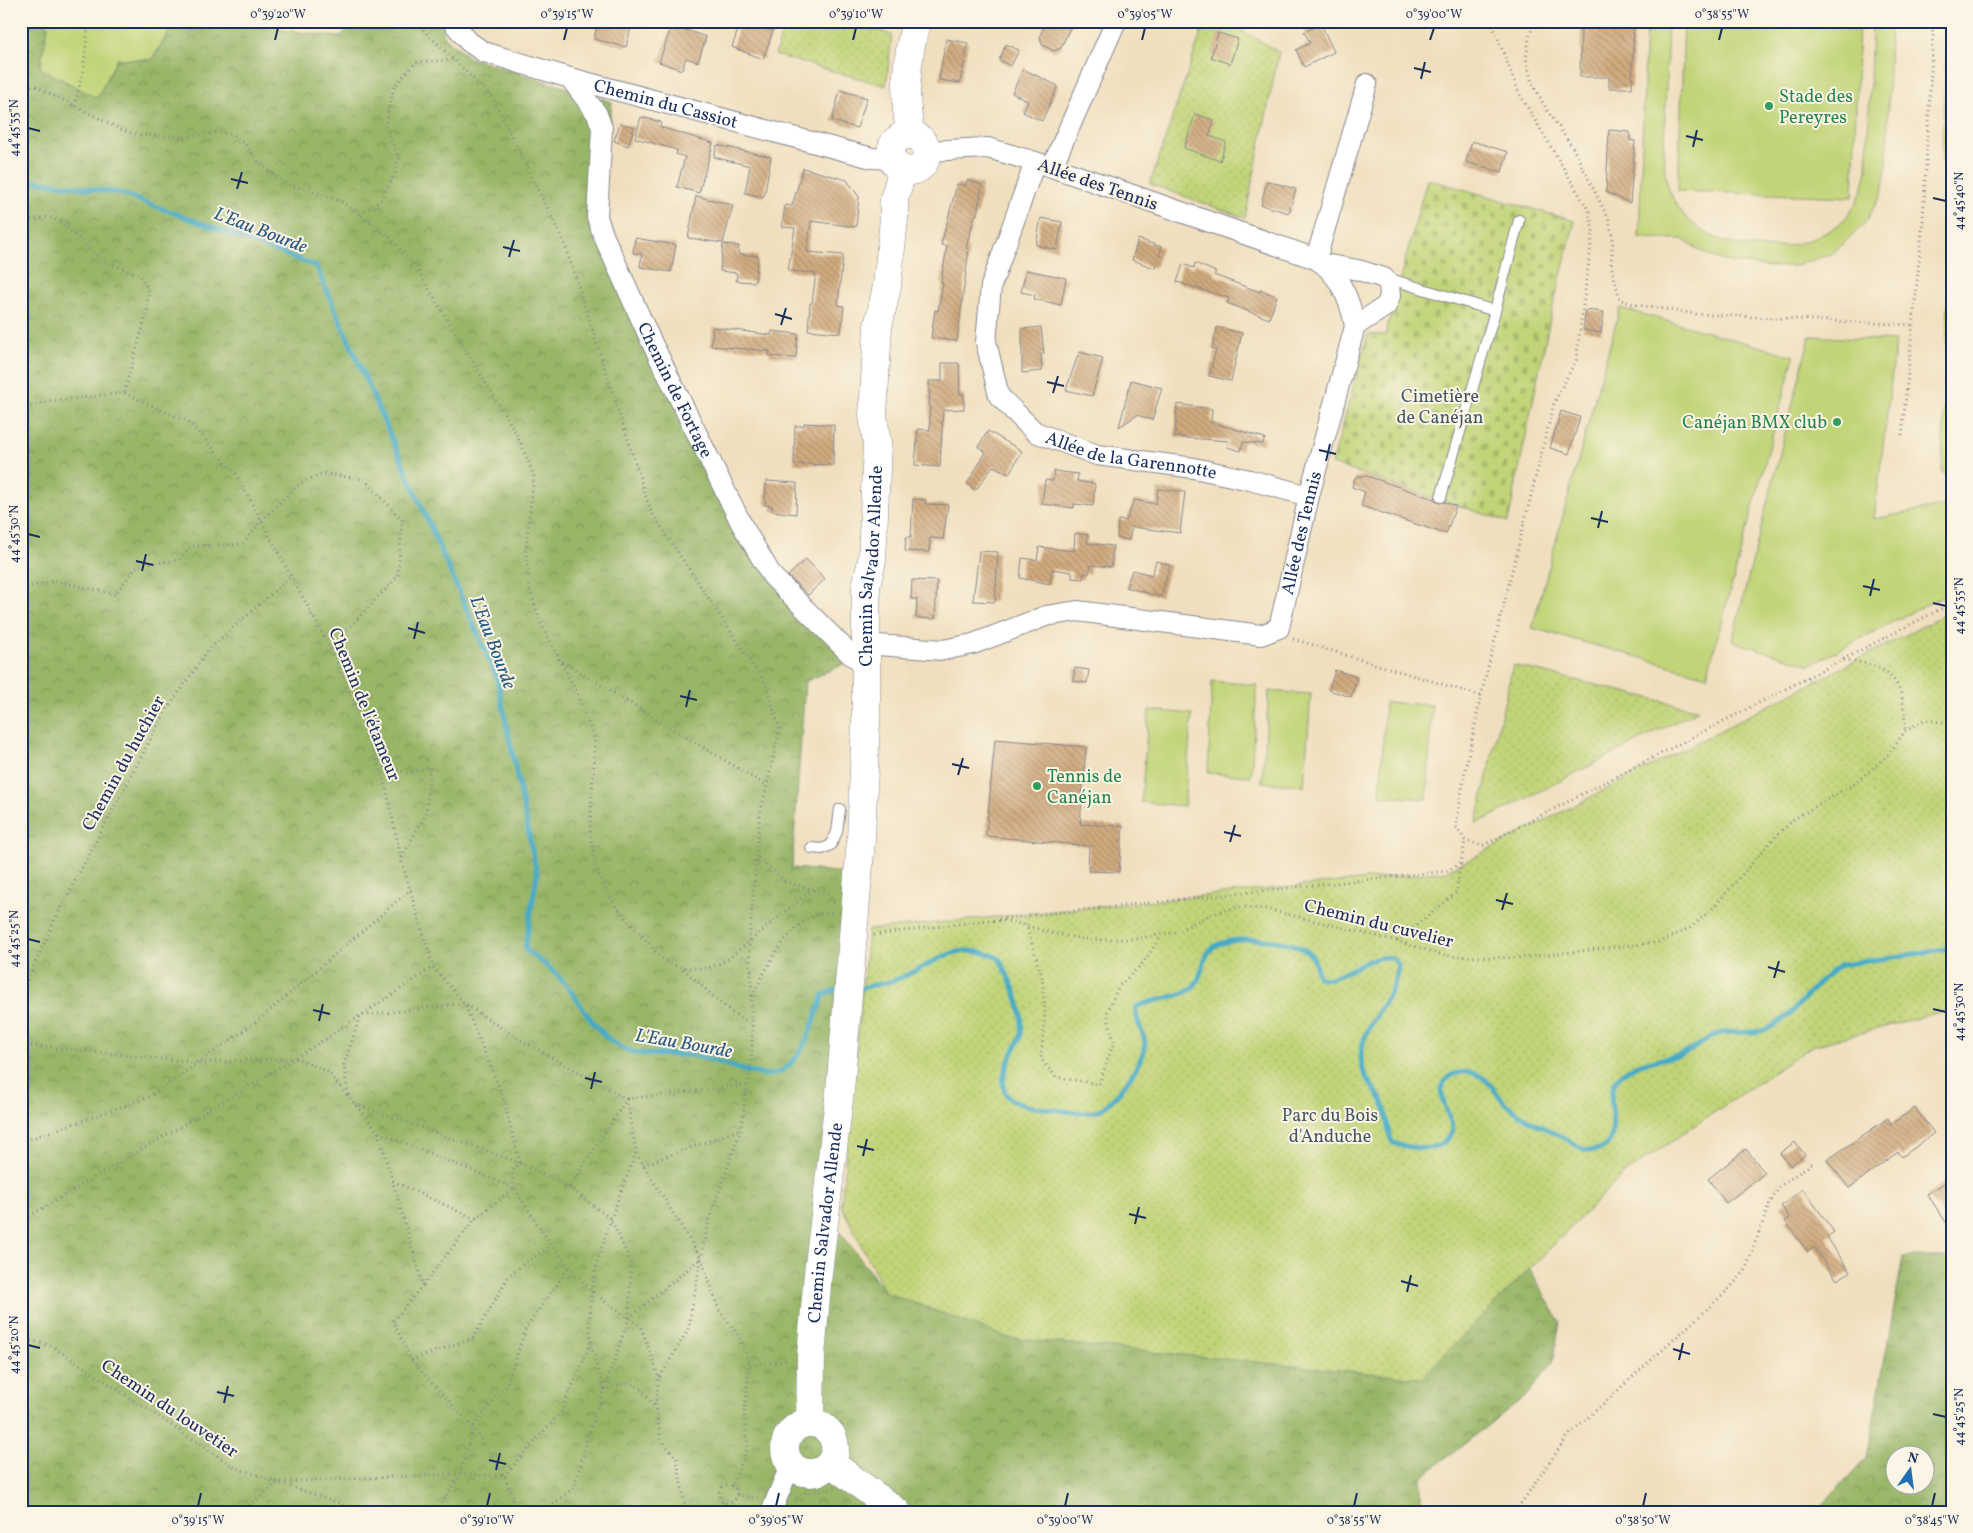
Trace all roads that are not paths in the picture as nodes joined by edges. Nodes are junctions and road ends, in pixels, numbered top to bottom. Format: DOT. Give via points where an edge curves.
graph roads {
  1 [pos="452,21"];
  2 [pos="916,21"];
  3 [pos="1116,21"];
  4 [pos="570,78"];
  5 [pos="1367,84"];
  6 [pos="919,143"];
  7 [pos="898,164"];
  8 [pos="1043,165"];
  9 [pos="1519,220"];
  10 [pos="1320,261"];
  11 [pos="1384,278"];
  12 [pos="1495,311"];
  13 [pos="1355,326"];
  14 [pos="1309,496"];
  15 [pos="1441,497"];
  16 [pos="865,654"];
  17 [pos="840,809"];
  18 [pos="811,848"];
  19 [pos="810,1423"];
  20 [pos="831,1463"];
  21 [pos="794,1469"];
  22 [pos="774,1506"];
  23 [pos="897,1512"];
  1 -- 4 [label="street, Chemin du Cassiot" via="469,42 484,52"];
  2 -- 6 [label="street" via="909,53 906,112"];
  3 -- 8 [label="street, Allée de la Garennotte"];
  4 -- 7 [label="street, Chemin du Cassiot"];
  4 -- 16 [label="street, Chemin de Fortage" via="597,114 602,128 597,217 604,237 742,525 772,576 851,655"];
  5 -- 10 [label="street"];
  6 -- 7 [label="street, Chemin Salvador Allende" via="902,137 895,142 892,150"];
  6 -- 8 [label="street, Allée des Tennis" via="988,148"];
  7 -- 16 [label="street, Chemin Salvador Allende" via="887,286 878,327 872,561 866,586"];
  8 -- 10 [label="street, Allée des Tennis"];
  8 -- 14 [label="street, Allée de la Garennotte" via="991,286 986,342 999,396 1035,432 1097,454 1194,468"];
  9 -- 12 [label="lane"];
  10 -- 11 [label="street"];
  10 -- 13 [label="street, Allée des Tennis" via="1351,302"];
  11 -- 12 [label="lane"];
  11 -- 13 [label="street" via="1389,284 1390,296 1386,306"];
  12 -- 15 [label="lane"];
  13 -- 14 [label="street, Allée des Tennis"];
  14 -- 16 [label="street, Allée des Tennis" via="1279,628 1261,635 1078,611 1046,616 973,644 943,650"];
  16 -- 19 [label="street, Chemin Salvador Allende" via="863,811 848,935 850,964 839,1100 818,1274 811,1356"];
  17 -- 18 [label="lane" via="837,832 831,845"];
  19 -- 20 [label="street" via="830,1433 835,1448"];
  19 -- 21 [label="street" via="795,1427 785,1440 785,1456"];
  20 -- 21 [label="street" via="815,1474"];
  20 -- 23 [label="street"];
  21 -- 22 [label="street" via="785,1478"];
}
